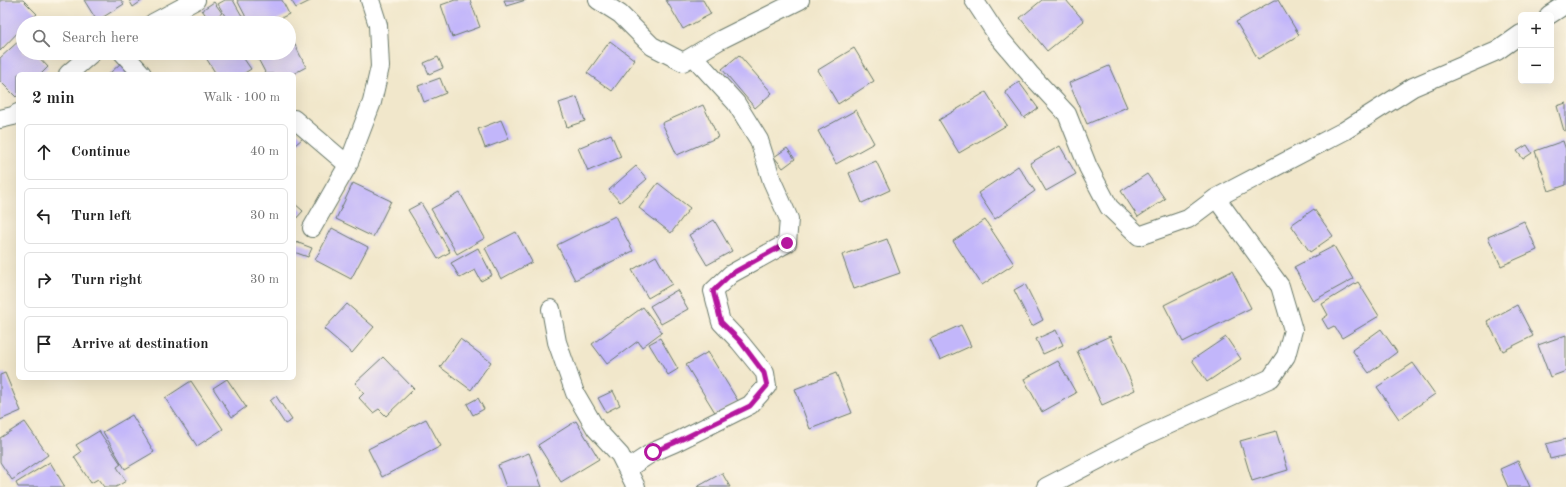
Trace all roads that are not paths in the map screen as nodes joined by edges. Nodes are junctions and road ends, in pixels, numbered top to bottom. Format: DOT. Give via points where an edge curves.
graph roads {
  1 [pos="196,0"];
  2 [pos="370,0"];
  3 [pos="598,0"];
  4 [pos="800,0"];
  5 [pos="974,0"];
  6 [pos="1566,4"];
  7 [pos="1554,12"];
  8 [pos="166,16"];
  9 [pos="1518,36"];
  10 [pos="693,56"];
  11 [pos="84,60"];
  12 [pos="129,60"];
  13 [pos="70,72"];
  14 [pos="140,72"];
  15 [pos="16,114"];
  16 [pos="0,119"];
  17 [pos="296,121"];
  18 [pos="348,165"];
  19 [pos="1216,198"];
  20 [pos="312,228"];
  21 [pos="551,309"];
  22 [pos="627,469"];
  23 [pos="1052,485"];
  24 [pos="636,487"];
  1 -- 8 [label="street"];
  2 -- 18 [label="street" via="378,25 380,67 372,102"];
  3 -- 10 [label="street" via="620,14 652,46 683,62"];
  4 -- 10 [label="street"];
  5 -- 19 [label="street" via="997,35 1067,114 1088,167 1109,207 1139,236 1188,219"];
  6 -- 7 [label="street"];
  9 -- 19 [label="street" via="1497,51 1413,87 1344,131"];
  10 -- 22 [label="street" via="736,103 759,140 772,181 789,219 787,243 731,274 713,291 721,322 740,341 764,373 767,386 750,406 653,452"];
  11 -- 13 [label="street"];
  12 -- 14 [label="street"];
  15 -- 16 [label="street"];
  17 -- 18 [label="street"];
  18 -- 20 [label="street"];
  19 -- 23 [label="street" via="1280,286 1293,330 1286,356 1271,378 1146,435"];
  21 -- 22 [label="street" via="557,342 575,393 596,430 620,455"];
  22 -- 24 [label="street"];
}
